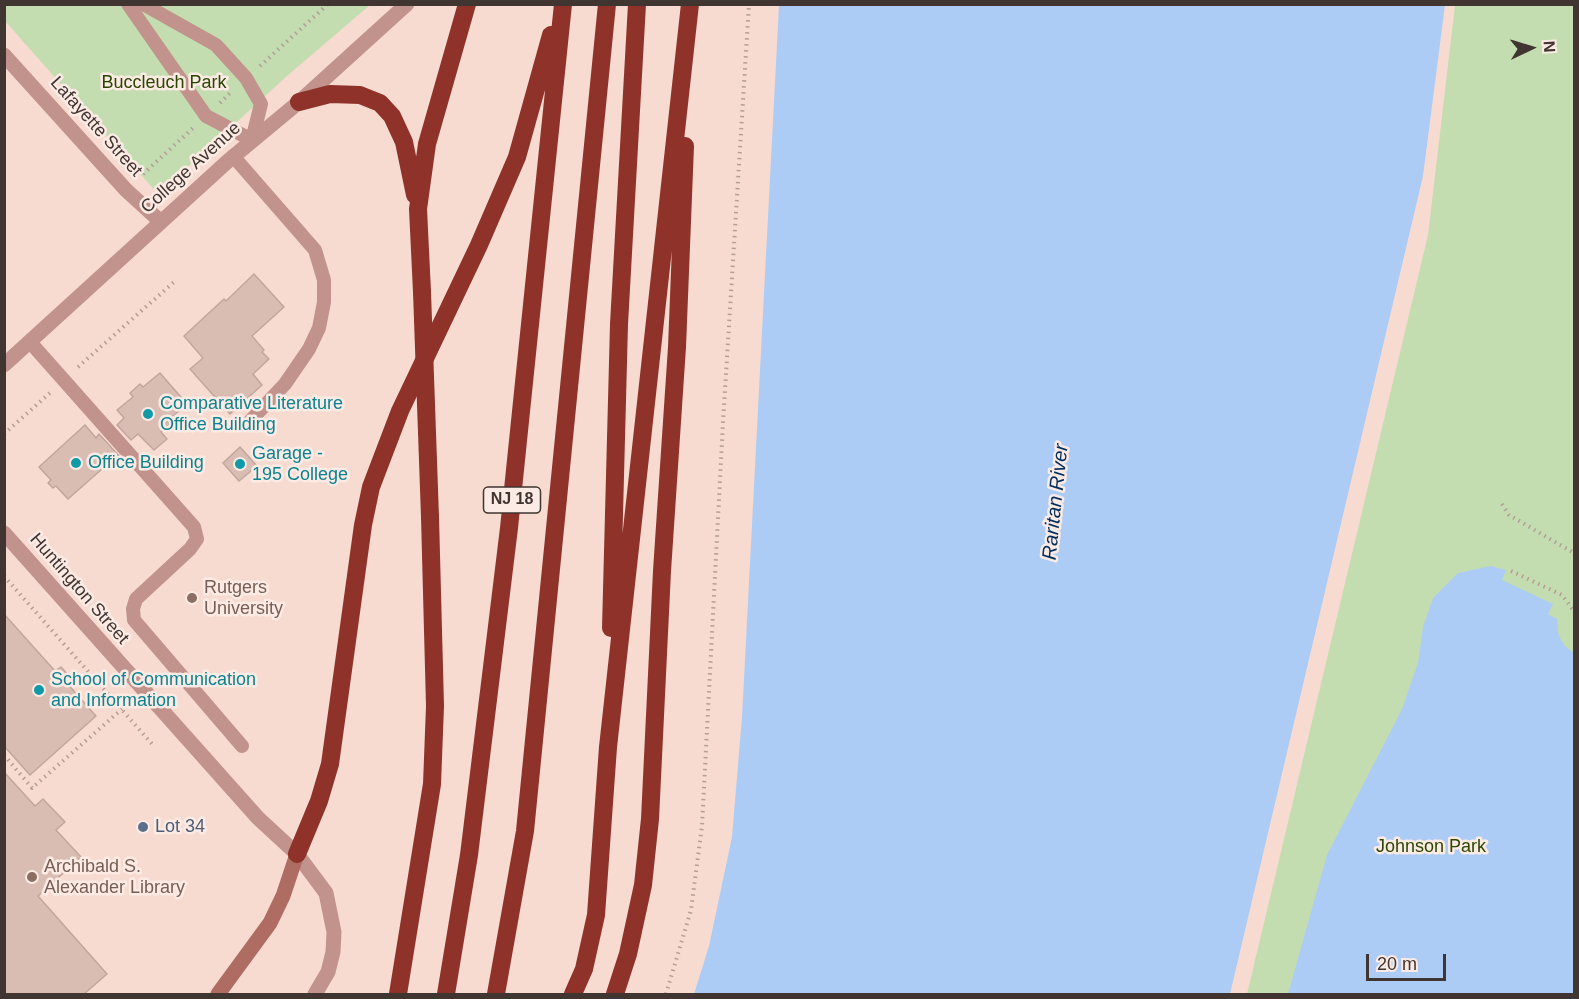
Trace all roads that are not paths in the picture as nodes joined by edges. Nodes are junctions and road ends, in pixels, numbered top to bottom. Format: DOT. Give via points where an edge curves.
graph roads {
  1 [pos="128,4"];
  2 [pos="143,4"];
  3 [pos="407,4"];
  4 [pos="467,4"];
  5 [pos="561,4"];
  6 [pos="608,4"];
  7 [pos="637,4"];
  8 [pos="690,4"];
  9 [pos="4,55"];
  10 [pos="299,102"];
  11 [pos="252,140"];
  12 [pos="233,156"];
  13 [pos="418,209"];
  14 [pos="161,222"];
  15 [pos="30,342"];
  16 [pos="4,365"];
  17 [pos="251,420"];
  18 [pos="4,533"];
  19 [pos="242,746"];
  20 [pos="608,747"];
  21 [pos="297,854"];
  22 [pos="218,994"];
  23 [pos="315,994"];
  24 [pos="398,994"];
  25 [pos="446,994"];
  26 [pos="496,994"];
  27 [pos="573,994"];
  28 [pos="615,994"];
  1 -- 11 [label="lane" via="206,116"];
  2 -- 11 [label="lane" via="216,45 246,78 261,104"];
  3 -- 10 [label="street, College Avenue"];
  4 -- 13 [label="highway" via="427,144"];
  5 -- 21 [label="highway" via="517,157 400,411 371,487 330,764"];
  5 -- 25 [label="highway, NJ 18" via="509,528 469,855"];
  6 -- 26 [label="highway, NJ 18" via="525,831"];
  7 -- 20 [label="highway" via="619,324"];
  8 -- 20 [label="highway"];
  8 -- 28 [label="highway" via="678,335 650,819 643,885"];
  9 -- 14 [label="street, Lafayette Street" via="126,190"];
  10 -- 11 [label="street, College Avenue"];
  10 -- 13 [label="highway" via="330,94 360,95 380,103 392,116 404,142"];
  11 -- 12 [label="street, College Avenue"];
  12 -- 14 [label="street, College Avenue"];
  12 -- 17 [label="lane" via="315,250 324,280 320,328 285,384"];
  13 -- 24 [label="highway, bridge" via="435,706 432,784"];
  14 -- 15 [label="street, College Avenue"];
  15 -- 16 [label="street, College Avenue"];
  15 -- 19 [label="lane" via="194,527 197,539 190,549 136,599 134,620"];
  18 -- 21 [label="street, Huntington Street" via="250,810"];
  20 -- 27 [label="highway" via="596,915 584,969"];
  21 -- 22 [label="street" via="270,923"];
  21 -- 23 [label="street, Huntington Street" via="326,893 334,932 328,972"];
}
